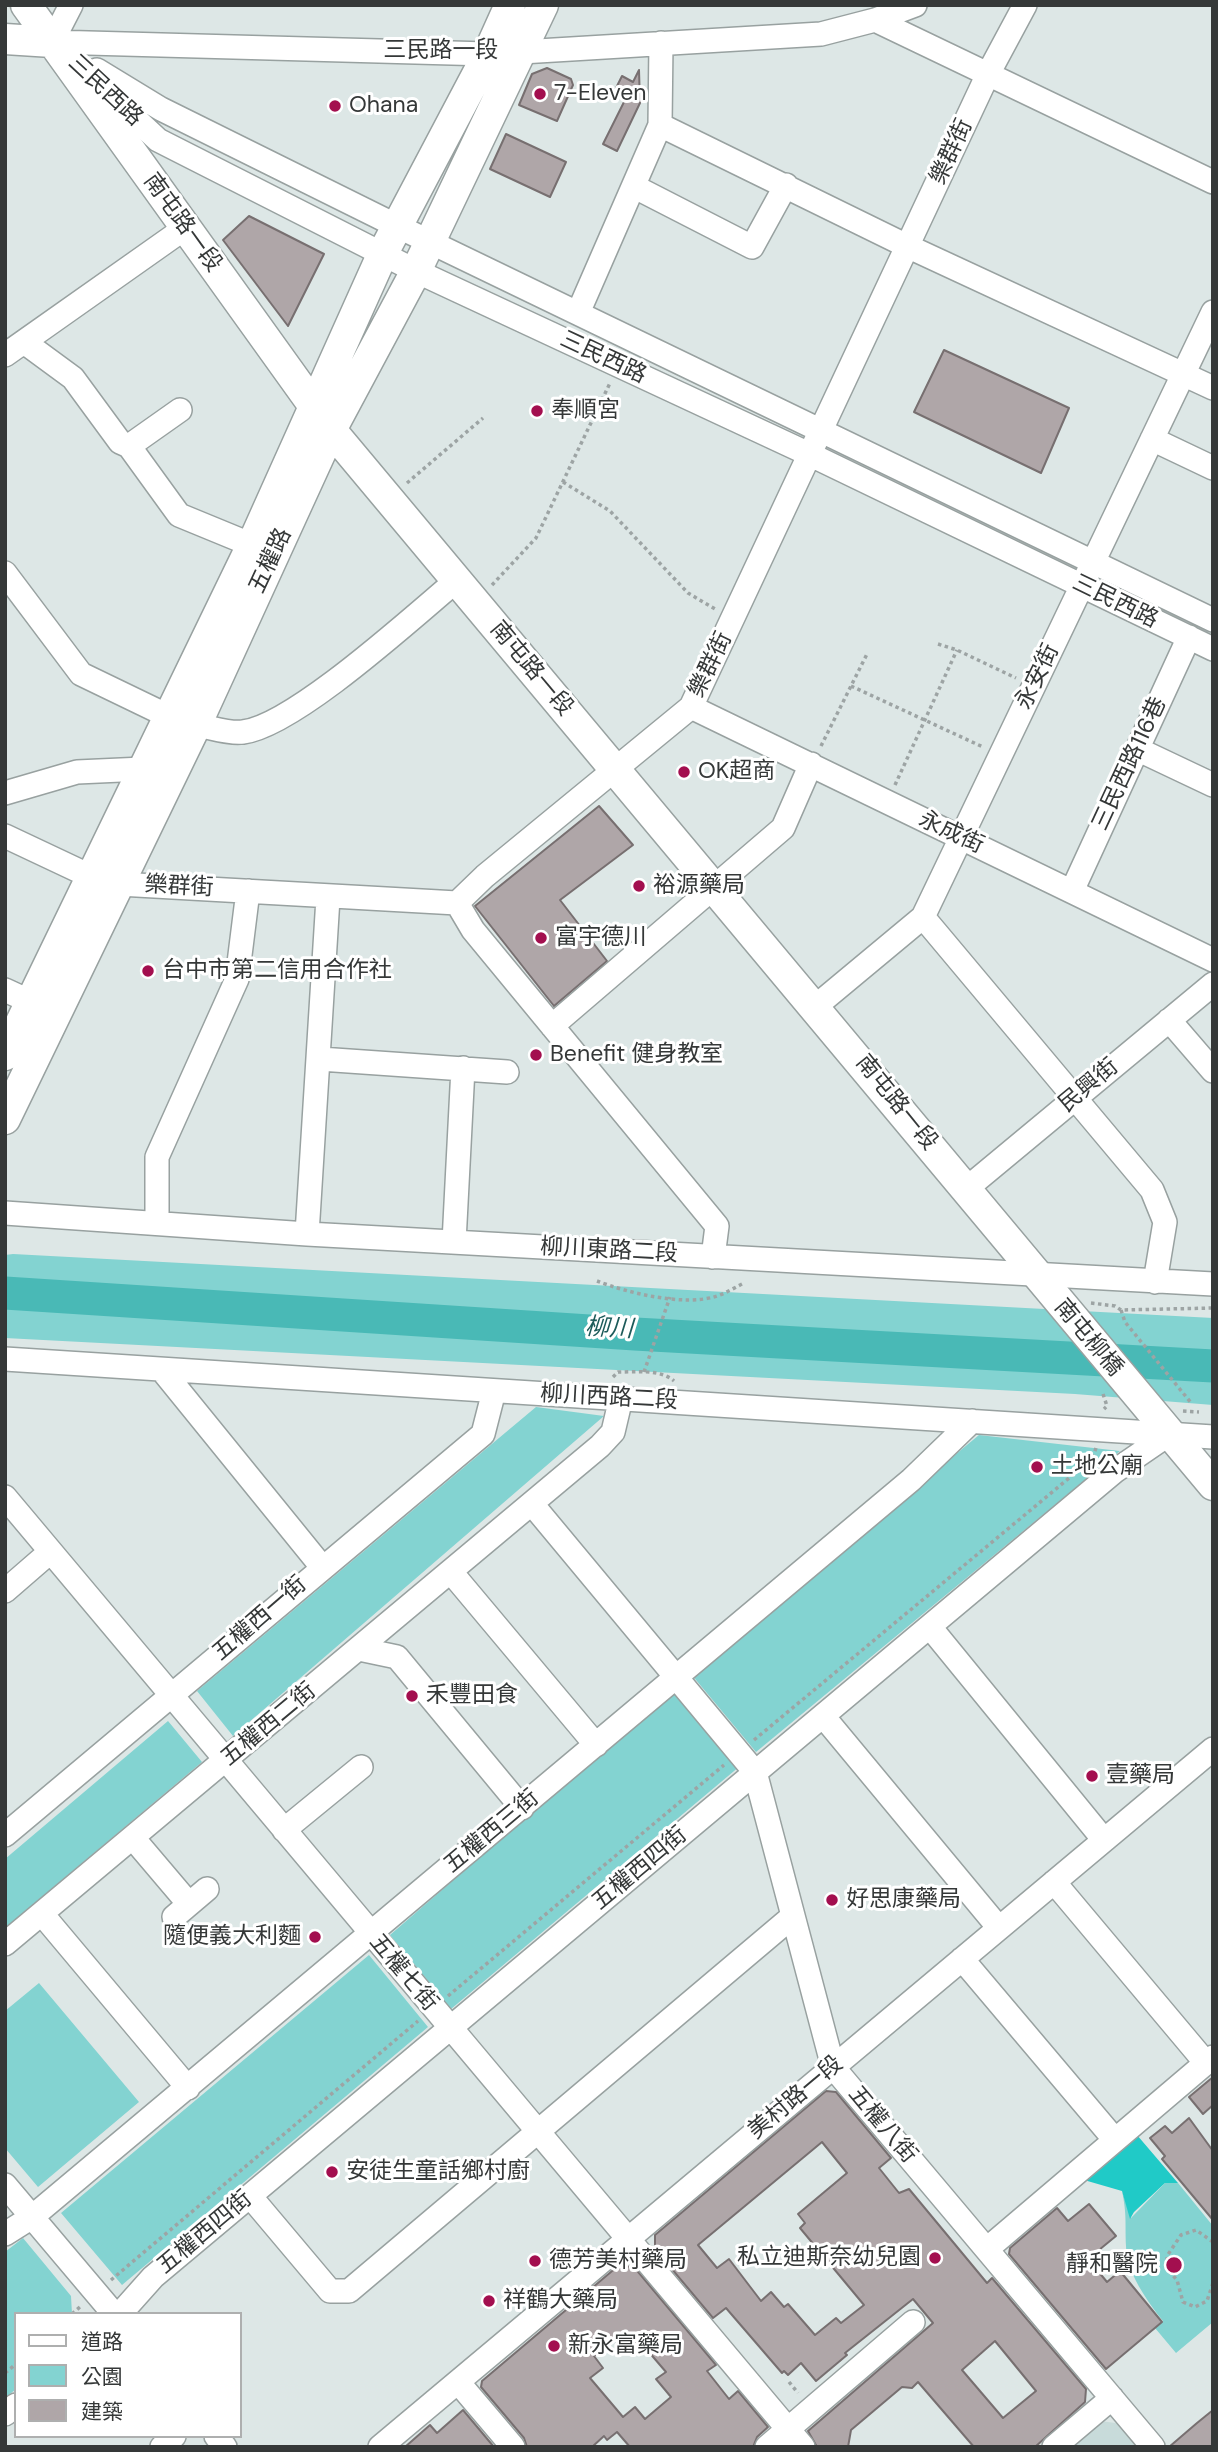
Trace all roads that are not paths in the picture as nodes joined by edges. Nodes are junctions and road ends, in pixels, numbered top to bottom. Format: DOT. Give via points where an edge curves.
graph roads {
  1 [pos="26,5"];
  2 [pos="71,5"];
  3 [pos="510,5"];
  4 [pos="543,5"];
  5 [pos="915,5"];
  6 [pos="1024,5"];
  7 [pos="875,20"];
  8 [pos="5,39"];
  9 [pos="52,42"];
  10 [pos="661,43"];
  11 [pos="522,50"];
  12 [pos="488,54"];
  13 [pos="989,74"];
  14 [pos="660,125"];
  15 [pos="1213,182"];
  16 [pos="786,185"];
  17 [pos="635,187"];
  18 [pos="397,226"];
  19 [pos="185,228"];
  20 [pos="430,240"];
  21 [pos="907,246"];
  22 [pos="383,253"];
  23 [pos="416,271"];
  24 [pos="1213,312"];
  25 [pos="578,313"];
  26 [pos="24,342"];
  27 [pos="5,355"];
  28 [pos="1183,374"];
  29 [pos="1213,388"];
  30 [pos="180,410"];
  31 [pos="323,418"];
  32 [pos="822,430"];
  33 [pos="1152,439"];
  34 [pos="129,446"];
  35 [pos="811,455"];
  36 [pos="1213,468"];
  37 [pos="252,545"];
  38 [pos="1092,561"];
  39 [pos="5,573"];
  40 [pos="1082,585"];
  41 [pos="465,591"];
  42 [pos="1213,620"];
  43 [pos="1189,637"];
  44 [pos="1213,649"];
  45 [pos="691,707"];
  46 [pos="182,720"];
  47 [pos="1137,749"];
  48 [pos="811,764"];
  49 [pos="614,768"];
  50 [pos="143,769"];
  51 [pos="1213,785"];
  52 [pos="5,793"];
  53 [pos="5,836"];
  54 [pos="961,838"];
  55 [pos="105,881"];
  56 [pos="715,887"];
  57 [pos="248,891"];
  58 [pos="1072,891"];
  59 [pos="328,898"];
  60 [pos="457,903"];
  61 [pos="923,917"];
  62 [pos="1213,960"];
  63 [pos="1213,984"];
  64 [pos="18,996"];
  65 [pos="816,1006"];
  66 [pos="1169,1020"];
  67 [pos="552,1026"];
  68 [pos="5,1055"];
  69 [pos="320,1059"];
  70 [pos="463,1068"];
  71 [pos="1213,1071"];
  72 [pos="507,1072"];
  73 [pos="1076,1097"];
  74 [pos="5,1119"];
  75 [pos="966,1189"];
  76 [pos="5,1213"];
  77 [pos="157,1223"];
  78 [pos="307,1234"];
  79 [pos="454,1242"];
  80 [pos="713,1257"];
  81 [pos="1036,1275"];
  82 [pos="1155,1282"];
  83 [pos="1213,1284"];
  84 [pos="5,1359"];
  85 [pos="162,1370"];
  86 [pos="616,1389"];
  87 [pos="494,1391"];
  88 [pos="972,1422"];
  89 [pos="1169,1434"];
  90 [pos="1213,1437"];
  91 [pos="1213,1485"];
  92 [pos="5,1497"];
  93 [pos="532,1504"];
  94 [pos="50,1552"];
  95 [pos="322,1567"];
  96 [pos="451,1572"];
  97 [pos="5,1591"];
  98 [pos="930,1627"];
  99 [pos="359,1649"];
  100 [pos="676,1678"];
  101 [pos="172,1695"];
  102 [pos="823,1716"];
  103 [pos="596,1745"];
  104 [pos="1213,1749"];
  105 [pos="227,1760"];
  106 [pos="361,1767"];
  107 [pos="755,1772"];
  108 [pos="522,1808"];
  109 [pos="285,1830"];
  110 [pos="5,1835"];
  111 [pos="133,1838"];
  112 [pos="1104,1840"];
  113 [pos="1054,1882"];
  114 [pos="206,1889"];
  115 [pos="42,1914"];
  116 [pos="793,1916"];
  117 [pos="999,1928"];
  118 [pos="370,1934"];
  119 [pos="5,1944"];
  120 [pos="962,1959"];
  121 [pos="450,2028"];
  122 [pos="1210,2060"];
  123 [pos="833,2067"];
  124 [pos="188,2088"];
  125 [pos="537,2132"];
  126 [pos="1115,2140"];
  127 [pos="5,2185"];
  128 [pos="250,2196"];
  129 [pos="32,2217"];
  130 [pos="5,2234"];
  131 [pos="627,2240"];
  132 [pos="987,2249"];
  133 [pos="112,2312"];
  134 [pos="122,2312"];
  135 [pos="914,2322"];
  136 [pos="458,2382"];
  137 [pos="1112,2398"];
  138 [pos="795,2438"];
  139 [pos="380,2447"];
  140 [pos="513,2447"];
  141 [pos="767,2447"];
  142 [pos="1054,2447"];
  143 [pos="1153,2447"];
  1 -- 9 [label="main road, 南屯路一段"];
  2 -- 9 [label="street"];
  3 -- 12 [label="main road, 五權路"];
  4 -- 11 [label="main road, 五權路"];
  5 -- 7 [label="street, 三民路一段"];
  6 -- 13 [label="street, 樂群街"];
  7 -- 10 [label="street, 三民路一段" via="821,34"];
  7 -- 13 [label="street"];
  8 -- 9 [label="main road, 三民路一段"];
  9 -- 12 [label="street, 三民路一段"];
  9 -- 18 [label="street, 三民西路" via="161,109"];
  9 -- 19 [label="main road, 南屯路一段"];
  9 -- 22 [label="street, 三民西路" via="158,140"];
  10 -- 11 [label="street, 三民路一段"];
  10 -- 14 [label="street"];
  11 -- 12 [label="street, 三民路一段"];
  11 -- 20 [label="main road, 五權路"];
  12 -- 18 [label="main road, 五權路"];
  13 -- 15 [label="street"];
  13 -- 21 [label="street, 樂群街"];
  14 -- 16 [label="street"];
  14 -- 17 [label="street"];
  16 -- 17 [label="street" via="752,247"];
  16 -- 21 [label="street"];
  17 -- 25 [label="street"];
  18 -- 20 [label="street, 三民西路"];
  18 -- 22 [label="main road, 五權路"];
  19 -- 26 [label="street"];
  19 -- 31 [label="main road, 南屯路一段"];
  20 -- 23 [label="main road, 五權路"];
  20 -- 25 [label="street, 三民西路"];
  21 -- 28 [label="street"];
  21 -- 32 [label="street, 樂群街"];
  22 -- 23 [label="street, 三民西路"];
  22 -- 31 [label="main road, 五權路"];
  23 -- 31 [label="main road, 五權路"];
  23 -- 35 [label="street, 三民西路"];
  24 -- 28 [label="street, 永安街"];
  25 -- 32 [label="street, 三民西路"];
  26 -- 27 [label="street"];
  26 -- 34 [label="street" via="73,378 120,442"];
  28 -- 29 [label="street"];
  28 -- 33 [label="street, 永安街"];
  30 -- 34 [label="street"];
  31 -- 37 [label="main road, 五權路"];
  31 -- 41 [label="main road, 南屯路一段"];
  31 -- 46 [label="main road, 五權路"];
  32 -- 35 [label="street, 樂群街"];
  32 -- 38 [label="street, 三民西路"];
  33 -- 36 [label="street"];
  33 -- 38 [label="street, 永安街"];
  34 -- 37 [label="street" via="178,515"];
  35 -- 40 [label="street, 三民西路"];
  35 -- 45 [label="street, 樂群街"];
  37 -- 46 [label="main road, 五權路"];
  38 -- 40 [label="street, 永安街"];
  38 -- 42 [label="street, 三民西路"];
  39 -- 46 [label="street" via="81,674"];
  40 -- 43 [label="street, 三民西路"];
  40 -- 54 [label="street, 永安街"];
  41 -- 46 [label="street" via="276,718 245,732"];
  41 -- 49 [label="main road, 南屯路一段"];
  43 -- 44 [label="street, 三民西路"];
  43 -- 47 [label="street, 三民西路116巷"];
  45 -- 48 [label="street, 永成街"];
  45 -- 49 [label="street, 樂群街"];
  46 -- 50 [label="main road, 五權路"];
  46 -- 55 [label="main road, 五權路"];
  47 -- 51 [label="street"];
  47 -- 58 [label="street, 三民西路116巷"];
  48 -- 54 [label="street, 永成街"];
  48 -- 56 [label="street" via="783,828"];
  49 -- 56 [label="main road, 南屯路一段"];
  49 -- 60 [label="street, 樂群街"];
  50 -- 52 [label="street" via="77,772"];
  50 -- 55 [label="main road, 五權路"];
  53 -- 55 [label="street, 樂群街"];
  54 -- 58 [label="street, 永成街"];
  54 -- 61 [label="street, 永安街"];
  55 -- 57 [label="street, 樂群街"];
  55 -- 64 [label="main road, 五權路"];
  55 -- 74 [label="main road, 五權路"];
  56 -- 65 [label="main road, 南屯路一段"];
  56 -- 67 [label="street"];
  57 -- 59 [label="street, 樂群街"];
  57 -- 77 [label="street" via="237,979 157,1157"];
  58 -- 62 [label="street, 永成街"];
  59 -- 60 [label="street, 樂群街"];
  59 -- 69 [label="street"];
  60 -- 67 [label="street" via="473,930"];
  61 -- 65 [label="street, 永安街"];
  61 -- 73 [label="street"];
  63 -- 66 [label="street, 民興街"];
  64 -- 68 [label="main road, 五權路"];
  65 -- 75 [label="main road, 南屯路一段"];
  66 -- 71 [label="street"];
  66 -- 73 [label="street, 民興街"];
  67 -- 80 [label="street" via="718,1226"];
  69 -- 70 [label="street"];
  69 -- 78 [label="street"];
  70 -- 72 [label="street"];
  70 -- 79 [label="street"];
  73 -- 75 [label="street, 民興街"];
  73 -- 82 [label="street" via="1152,1190 1165,1222"];
  75 -- 81 [label="main road, 南屯路一段"];
  76 -- 77 [label="street, 柳川東路二段"];
  77 -- 78 [label="street, 柳川東路二段"];
  78 -- 79 [label="street, 柳川東路二段"];
  79 -- 80 [label="street, 柳川東路二段"];
  80 -- 81 [label="street, 柳川東路二段"];
  81 -- 82 [label="street, 柳川東路二段"];
  81 -- 89 [label="main road, 南屯柳橋"];
  82 -- 83 [label="street, 柳川東路二段"];
  84 -- 85 [label="street, 柳川西路二段"];
  85 -- 87 [label="street, 柳川西路二段"];
  85 -- 95 [label="street"];
  86 -- 87 [label="street, 柳川西路二段"];
  86 -- 88 [label="street, 柳川西路二段"];
  86 -- 93 [label="street, 五權西二街" via="613,1432"];
  87 -- 95 [label="street, 五權西一街" via="483,1434"];
  88 -- 89 [label="street, 柳川西路二段"];
  88 -- 100 [label="street, 五權西三街" via="911,1480"];
  89 -- 90 [label="street, 柳川西路二段"];
  89 -- 91 [label="main road"];
  89 -- 98 [label="street, 五權西四街" via="1115,1471"];
  92 -- 94 [label="street, 五權七街"];
  93 -- 96 [label="street, 五權西二街"];
  93 -- 100 [label="street"];
  94 -- 97 [label="street"];
  94 -- 101 [label="street, 五權七街"];
  95 -- 101 [label="street, 五權西一街"];
  96 -- 99 [label="street, 五權西二街"];
  96 -- 103 [label="street"];
  98 -- 102 [label="street, 五權西四街"];
  98 -- 112 [label="street"];
  99 -- 105 [label="street, 五權西二街"];
  99 -- 108 [label="street" via="397,1657"];
  100 -- 103 [label="street, 五權西三街"];
  100 -- 107 [label="street, 五權八街"];
  101 -- 105 [label="street, 五權七街"];
  101 -- 110 [label="street, 五權西一街"];
  102 -- 107 [label="street, 五權西四街"];
  102 -- 117 [label="street"];
  103 -- 108 [label="street, 五權西三街"];
  104 -- 112 [label="street, 美村路一段"];
  105 -- 109 [label="street, 五權七街"];
  105 -- 111 [label="street, 五權西二街"];
  106 -- 109 [label="street"];
  107 -- 116 [label="street, 五權八街"];
  107 -- 121 [label="street, 五權西四街"];
  108 -- 118 [label="street, 五權西三街"];
  109 -- 118 [label="street, 五權七街"];
  111 -- 114 [label="street" via="181,1911"];
  111 -- 115 [label="street, 五權西二街"];
  112 -- 113 [label="street, 美村路一段"];
  113 -- 117 [label="street, 美村路一段"];
  113 -- 122 [label="street"];
  115 -- 119 [label="street, 五權西二街"];
  115 -- 124 [label="street"];
  116 -- 123 [label="street, 五權八街"];
  116 -- 125 [label="street"];
  117 -- 120 [label="street, 美村路一段"];
  118 -- 121 [label="street, 五權七街"];
  118 -- 124 [label="street, 五權西三街"];
  120 -- 123 [label="street, 美村路一段"];
  120 -- 126 [label="street"];
  121 -- 125 [label="street, 五權七街"];
  121 -- 128 [label="street, 五權西四街"];
  122 -- 126 [label="street"];
  123 -- 131 [label="street, 美村路一段"];
  123 -- 132 [label="street, 五權八街"];
  124 -- 129 [label="street, 五權西三街"];
  125 -- 128 [label="street" via="349,2291 330,2291"];
  125 -- 131 [label="street, 五權七街"];
  126 -- 132 [label="street"];
  127 -- 129 [label="street"];
  128 -- 134 [label="street, 五權西四街" via="153,2277"];
  129 -- 130 [label="street, 五權西三街"];
  129 -- 133 [label="street"];
  131 -- 136 [label="street, 美村路一段"];
  131 -- 138 [label="street, 五權七街"];
  132 -- 137 [label="street, 五權八街"];
  135 -- 138 [label="street"];
  136 -- 139 [label="street, 美村路一段"];
  136 -- 140 [label="street"];
  137 -- 142 [label="street"];
  137 -- 143 [label="street, 五權八街"];
  138 -- 141 [label="street"];
}
